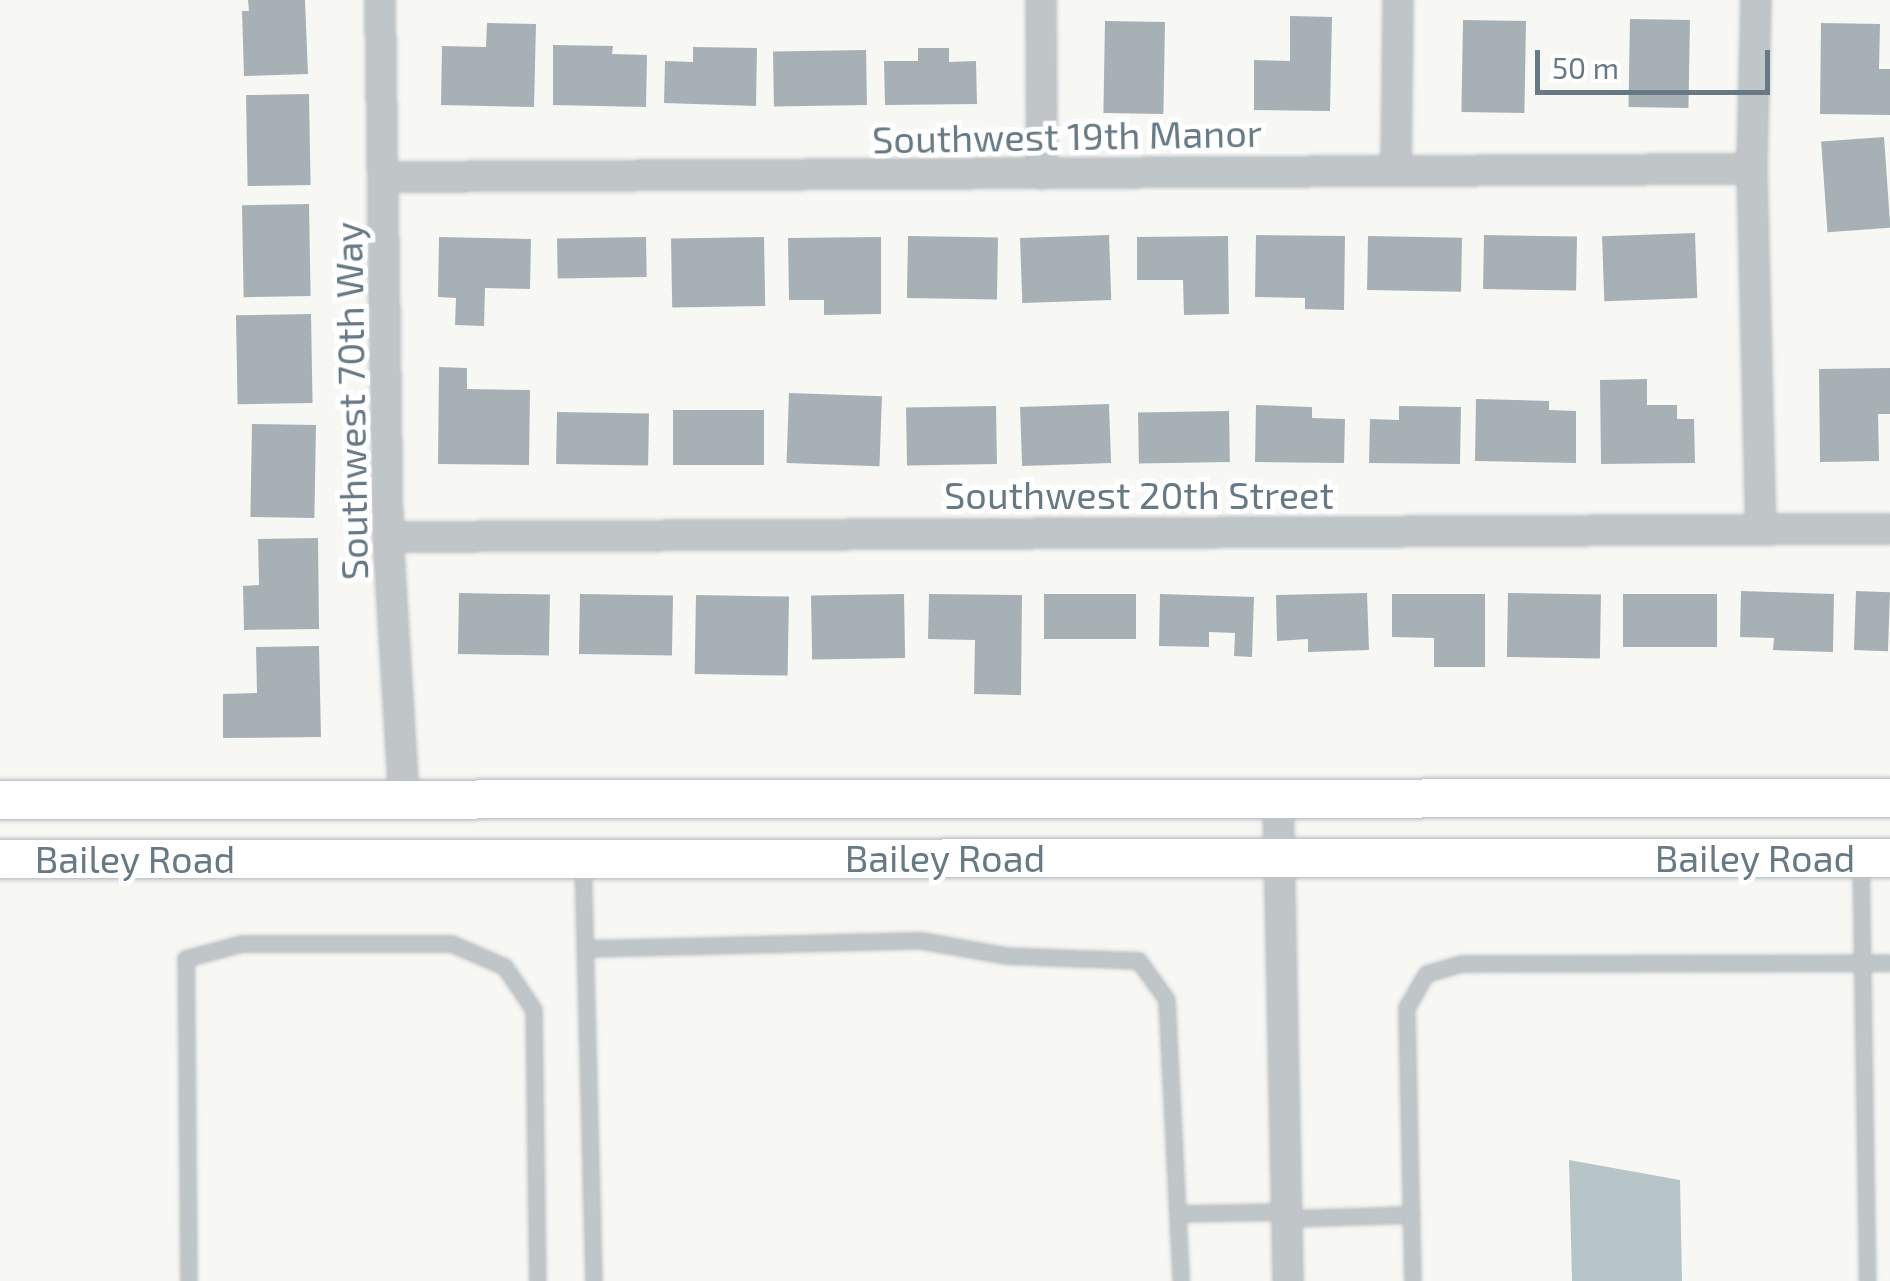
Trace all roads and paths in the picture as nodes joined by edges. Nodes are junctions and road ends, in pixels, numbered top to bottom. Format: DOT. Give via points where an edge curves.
graph roads {
  1 [pos="380,0"];
  2 [pos="1041,0"];
  3 [pos="1398,0"];
  4 [pos="1756,0"];
  5 [pos="1752,168"];
  6 [pos="1396,170"];
  7 [pos="1042,174"];
  8 [pos="384,177"];
  9 [pos="1890,529"];
  10 [pos="1761,530"];
  11 [pos="388,537"];
  12 [pos="1278,798"];
  13 [pos="1890,798"];
  14 [pos="0,800"];
  15 [pos="404,800"];
  16 [pos="0,858"];
  17 [pos="1279,858"];
  18 [pos="1876,858"];
  19 [pos="583,859"];
  20 [pos="585,949"];
  21 [pos="1865,963"];
  22 [pos="1890,963"];
  23 [pos="1178,1214"];
  24 [pos="1412,1215"];
  25 [pos="1287,1216"];
  26 [pos="189,1281"];
  27 [pos="538,1281"];
  28 [pos="594,1281"];
  29 [pos="1182,1281"];
  30 [pos="1288,1281"];
  31 [pos="1412,1281"];
  32 [pos="1868,1281"];
  1 -- 8 [label="street, Southwest 70th Way"];
  2 -- 7 [label="street"];
  3 -- 6 [label="street"];
  4 -- 5 [label="street"];
  5 -- 6 [label="street, Southwest 19th Manor"];
  5 -- 10 [label="street"];
  6 -- 7 [label="street, Southwest 19th Manor"];
  7 -- 8 [label="street, Southwest 19th Manor"];
  8 -- 11 [label="street, Southwest 70th Way"];
  9 -- 10 [label="street, Southwest 20th Street"];
  10 -- 11 [label="street, Southwest 20th Street"];
  11 -- 15 [label="street, Southwest 70th Way"];
  12 -- 13 [label="street, Bailey Road"];
  12 -- 15 [label="street, Bailey Road"];
  12 -- 17 [label="street"];
  14 -- 15 [label="street, Bailey Road"];
  16 -- 19 [label="street, Bailey Road"];
  17 -- 18 [label="street, Bailey Road"];
  17 -- 19 [label="street, Bailey Road"];
  17 -- 25 [label="street"];
  18 -- 21 [label="lane"];
  19 -- 20 [label="lane"];
  20 -- 23 [label="lane" via="922,940 1006,956 1140,962 1167,1000"];
  20 -- 28 [label="lane"];
  21 -- 22 [label="lane"];
  21 -- 24 [label="lane" via="1462,964 1427,974 1407,1008"];
  21 -- 32 [label="lane"];
  23 -- 25 [label="lane"];
  23 -- 29 [label="lane"];
  24 -- 25 [label="lane"];
  24 -- 31 [label="lane"];
  25 -- 30 [label="street"];
  26 -- 27 [label="lane" via="186,959 242,944 452,944 505,967 534,1010"];
}
